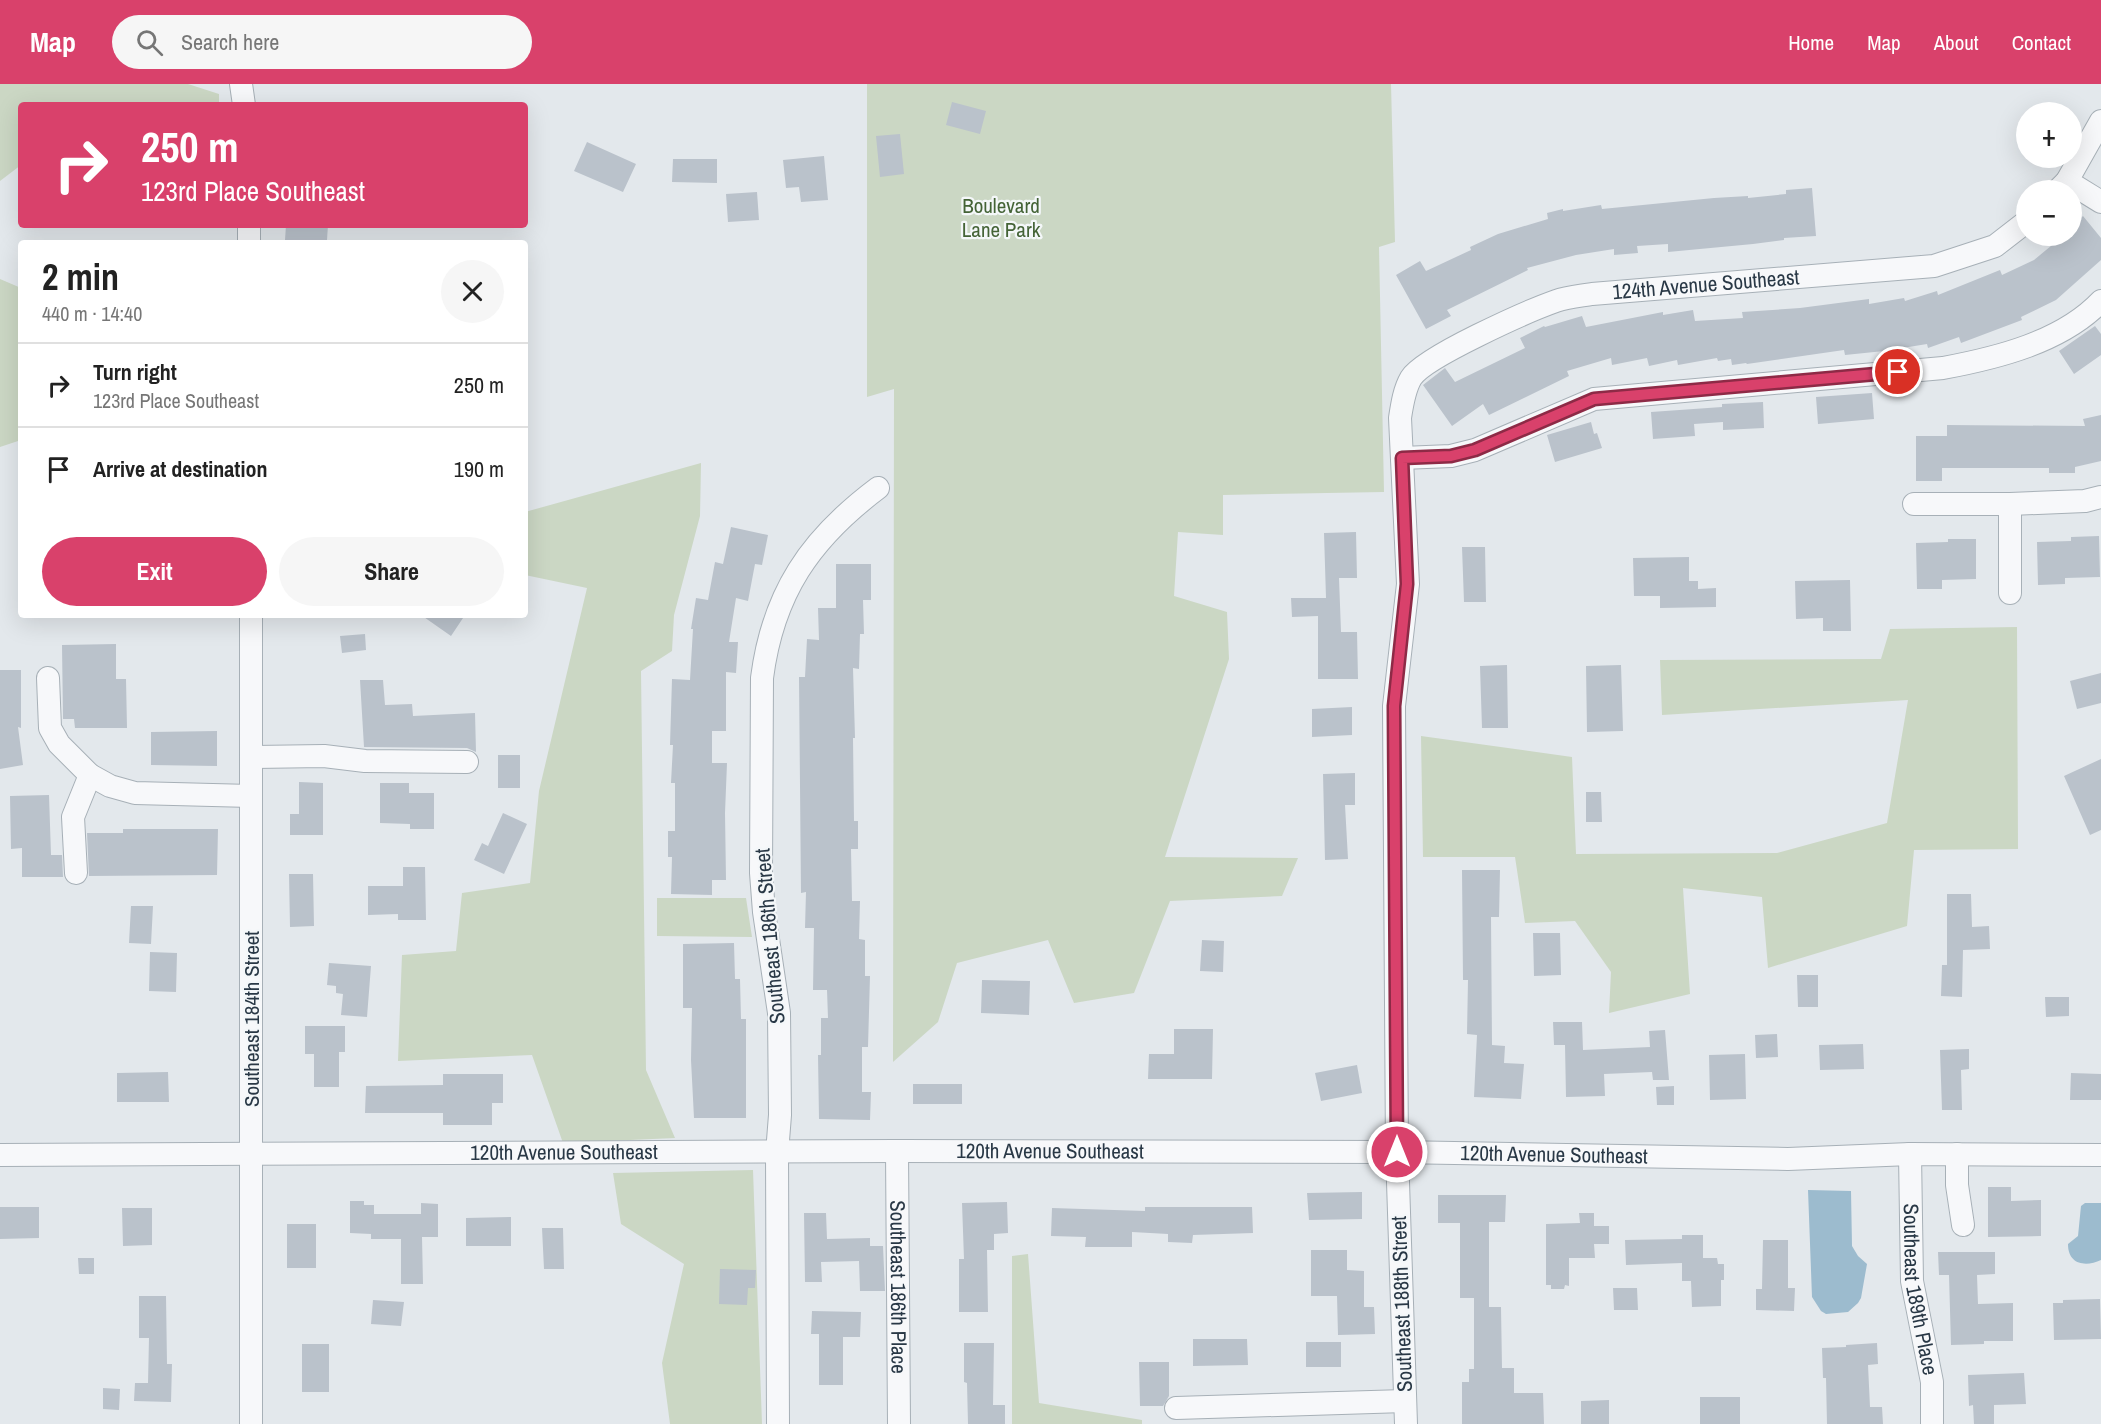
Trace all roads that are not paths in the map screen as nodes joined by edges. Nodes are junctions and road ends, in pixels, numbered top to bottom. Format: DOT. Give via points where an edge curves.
graph roads {
  1 [pos="241,84"];
  2 [pos="244,102"];
  3 [pos="2101,121"];
  4 [pos="2066,180"];
  5 [pos="2082,194"];
  6 [pos="2101,202"];
  7 [pos="2016,230"];
  8 [pos="2101,300"];
  9 [pos="1405,393"];
  10 [pos="1402,458"];
  11 [pos="878,488"];
  12 [pos="2101,497"];
  13 [pos="1914,504"];
  14 [pos="2010,504"];
  15 [pos="2010,593"];
  16 [pos="250,618"];
  17 [pos="48,678"];
  18 [pos="251,757"];
  19 [pos="467,762"];
  20 [pos="90,775"];
  21 [pos="251,796"];
  22 [pos="76,873"];
  23 [pos="897,1151"];
  24 [pos="1397,1152"];
  25 [pos="777,1153"];
  26 [pos="252,1154"];
  27 [pos="1910,1154"];
  28 [pos="1957,1154"];
  29 [pos="0,1155"];
  30 [pos="2101,1155"];
  31 [pos="1963,1225"];
  32 [pos="1405,1401"];
  33 [pos="1176,1408"];
  34 [pos="251,1424"];
  35 [pos="778,1424"];
  36 [pos="898,1424"];
  37 [pos="1406,1424"];
  38 [pos="1932,1424"];
  1 -- 2 [label="street"];
  3 -- 4 [label="street"];
  5 -- 6 [label="street"];
  7 -- 9 [label="street, 124th Avenue Southeast" via="1995,246 1934,266 1558,300 1422,366"];
  8 -- 10 [label="street" via="2055,334 1982,361 1943,368 1594,399 1475,450 1451,456"];
  9 -- 10 [label="street, Southeast 188th Street" via="1400,418"];
  10 -- 24 [label="street, Southeast 188th Street" via="1407,584 1394,706"];
  11 -- 25 [label="street, Southeast 186th Street" via="821,538 790,582 766,647 762,678 761,873 779,1014"];
  12 -- 14 [label="street"];
  13 -- 14 [label="street"];
  14 -- 15 [label="street"];
  16 -- 18 [label="street, Southeast 184th Street"];
  17 -- 20 [label="street" via="50,728 59,744"];
  18 -- 19 [label="street"];
  18 -- 21 [label="street, Southeast 184th Street"];
  20 -- 21 [label="street" via="135,793"];
  20 -- 22 [label="street" via="73,817"];
  21 -- 26 [label="street, Southeast 184th Street"];
  23 -- 24 [label="street, 120th Avenue Southeast"];
  23 -- 25 [label="street, 120th Avenue Southeast"];
  23 -- 36 [label="street, Southeast 186th Place"];
  24 -- 27 [label="street, 120th Avenue Southeast" via="1788,1159"];
  24 -- 32 [label="street, Southeast 188th Street"];
  25 -- 26 [label="street, 120th Avenue Southeast"];
  25 -- 35 [label="street, Southeast 186th Street"];
  26 -- 29 [label="street, 120th Avenue Southeast"];
  26 -- 34 [label="street, Southeast 184th Street"];
  27 -- 28 [label="street, 120th Avenue Southeast"];
  27 -- 38 [label="street, Southeast 189th Place" via="1912,1281 1932,1382"];
  28 -- 30 [label="street, 120th Avenue Southeast"];
  28 -- 31 [label="street"];
  32 -- 33 [label="street"];
  32 -- 37 [label="street, Southeast 188th Street"];
}
